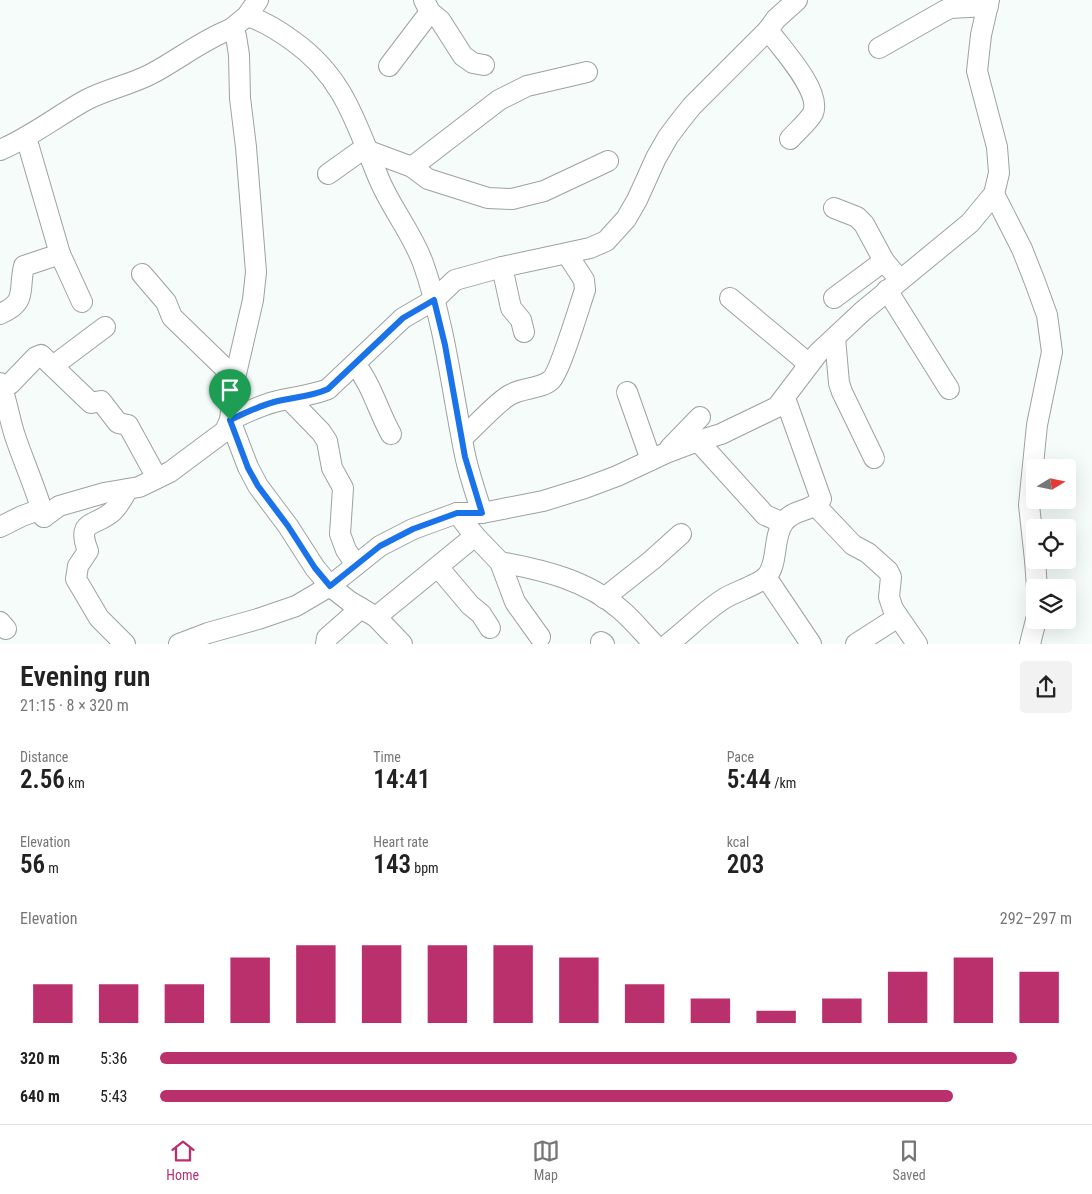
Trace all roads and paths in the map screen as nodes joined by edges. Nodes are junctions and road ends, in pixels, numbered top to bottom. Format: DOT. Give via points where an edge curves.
graph roads {
  1 [pos="796,0"];
  2 [pos="989,3"];
  3 [pos="427,6"];
  4 [pos="253,8"];
  5 [pos="231,29"];
  6 [pos="768,30"];
  7 [pos="880,48"];
  8 [pos="390,66"];
  9 [pos="484,66"];
  10 [pos="587,72"];
  11 [pos="26,137"];
  12 [pos="790,139"];
  13 [pos="368,149"];
  14 [pos="0,150"];
  15 [pos="608,162"];
  16 [pos="412,167"];
  17 [pos="328,174"];
  18 [pos="994,194"];
  19 [pos="834,208"];
  20 [pos="60,254"];
  21 [pos="567,254"];
  22 [pos="884,262"];
  23 [pos="502,267"];
  24 [pos="142,274"];
  25 [pos="893,285"];
  26 [pos="730,298"];
  27 [pos="834,298"];
  28 [pos="434,300"];
  29 [pos="82,302"];
  30 [pos="0,314"];
  31 [pos="105,327"];
  32 [pos="524,332"];
  33 [pos="835,338"];
  34 [pos="355,364"];
  35 [pos="809,364"];
  36 [pos="53,366"];
  37 [pos="235,378"];
  38 [pos="5,383"];
  39 [pos="949,389"];
  40 [pos="627,392"];
  41 [pos="785,398"];
  42 [pos="289,399"];
  43 [pos="700,417"];
  44 [pos="230,420"];
  45 [pos="391,434"];
  46 [pos="462,438"];
  47 [pos="698,441"];
  48 [pos="658,457"];
  49 [pos="874,458"];
  50 [pos="157,478"];
  51 [pos="128,489"];
  52 [pos="816,506"];
  53 [pos="457,513"];
  54 [pos="482,513"];
  55 [pos="44,517"];
  56 [pos="1031,519"];
  57 [pos="783,523"];
  58 [pos="0,527"];
  59 [pos="681,534"];
  60 [pos="475,536"];
  61 [pos="500,562"];
  62 [pos="356,565"];
  63 [pos="438,567"];
  64 [pos="766,577"];
  65 [pos="330,586"];
  66 [pos="604,598"];
  67 [pos="369,613"];
  68 [pos="898,616"];
  69 [pos="490,628"];
  70 [pos="1034,629"];
  71 [pos="540,637"];
  72 [pos="125,644"];
  73 [pos="179,644"];
  74 [pos="326,644"];
  75 [pos="402,644"];
  76 [pos="654,644"];
  77 [pos="668,644"];
  78 [pos="811,644"];
  79 [pos="856,644"];
  80 [pos="917,644"];
  81 [pos="1030,644"];
  1 -- 6 [label="street"];
  2 -- 7 [label="street" via="944,10"];
  2 -- 18 [label="street" via="977,70 997,147 999,173"];
  3 -- 8 [label="street"];
  3 -- 9 [label="street" via="463,56"];
  4 -- 5 [label="street"];
  4 -- 13 [label="street" via="272,27 320,63 343,95"];
  5 -- 11 [label="street" via="213,36 150,75 88,99"];
  5 -- 37 [label="street" via="236,36 239,55 256,272"];
  6 -- 12 [label="street" via="810,86 815,100 812,113"];
  6 -- 21 [label="street" via="692,106 668,137 626,219 606,241"];
  10 -- 16 [label="street" via="527,86 499,100"];
  11 -- 14 [label="street"];
  11 -- 20 [label="street"];
  13 -- 16 [label="street"];
  13 -- 17 [label="street"];
  13 -- 28 [label="street" via="380,180 422,262"];
  15 -- 16 [label="street" via="544,191 512,199 488,198 461,190 428,179"];
  18 -- 25 [label="street" via="970,223"];
  18 -- 56 [label="street" via="1022,249 1038,290 1047,315 1052,352 1037,426"];
  19 -- 22 [label="street" via="857,217 864,224"];
  20 -- 29 [label="street"];
  20 -- 30 [label="street" via="24,266 19,301"];
  21 -- 23 [label="street"];
  21 -- 46 [label="street" via="584,280 585,290 551,380 507,396"];
  22 -- 25 [label="street"];
  22 -- 27 [label="street"];
  23 -- 28 [label="street" via="455,280"];
  23 -- 32 [label="street" via="511,308 521,320"];
  24 -- 37 [label="street" via="166,302 172,317"];
  25 -- 33 [label="street"];
  25 -- 39 [label="street"];
  26 -- 35 [label="street"];
  28 -- 34 [label="street" via="403,318"];
  28 -- 46 [label="street"];
  31 -- 36 [label="street"];
  33 -- 35 [label="street"];
  33 -- 49 [label="street" via="839,383"];
  34 -- 42 [label="street" via="328,389"];
  34 -- 45 [label="street" via="363,374"];
  35 -- 41 [label="street"];
  36 -- 38 [label="street" via="41,355"];
  36 -- 50 [label="street" via="92,403 101,401 118,423 128,425"];
  37 -- 44 [label="street"];
  38 -- 55 [label="street" via="15,435"];
  40 -- 48 [label="street"];
  41 -- 47 [label="street" via="777,406 740,426"];
  41 -- 52 [label="street" via="821,499"];
  42 -- 44 [label="street" via="255,408"];
  42 -- 62 [label="street" via="327,441 332,468 343,488 340,534"];
  43 -- 48 [label="street"];
  44 -- 50 [label="street" via="225,431 214,440"];
  44 -- 65 [label="street" via="258,486"];
  46 -- 54 [label="street"];
  47 -- 48 [label="street"];
  47 -- 57 [label="street" via="765,515"];
  48 -- 54 [label="street" via="617,476 544,501"];
  50 -- 51 [label="street"];
  51 -- 55 [label="street" via="60,506"];
  51 -- 72 [label="street" via="112,512 83,532 88,551 78,566 76,579 99,618"];
  52 -- 57 [label="street" via="793,514"];
  52 -- 68 [label="street" via="853,545 868,552 888,571 892,578 888,597"];
  53 -- 54 [label="street"];
  53 -- 60 [label="street"];
  53 -- 62 [label="street" via="413,529 380,546"];
  55 -- 58 [label="street" via="39,510"];
  57 -- 64 [label="street"];
  59 -- 66 [label="street"];
  60 -- 61 [label="street"];
  60 -- 63 [label="street"];
  61 -- 66 [label="street" via="562,577"];
  61 -- 71 [label="street" via="515,602"];
  62 -- 65 [label="street"];
  63 -- 67 [label="street"];
  63 -- 69 [label="street"];
  64 -- 77 [label="street" via="724,598"];
  64 -- 78 [label="street"];
  65 -- 67 [label="street"];
  65 -- 73 [label="street" via="296,606"];
  66 -- 76 [label="street" via="621,610"];
  67 -- 74 [label="street" via="327,638"];
  67 -- 75 [label="street"];
  68 -- 79 [label="street"];
  68 -- 80 [label="street"];
  70 -- 81 [label="street"];
}
